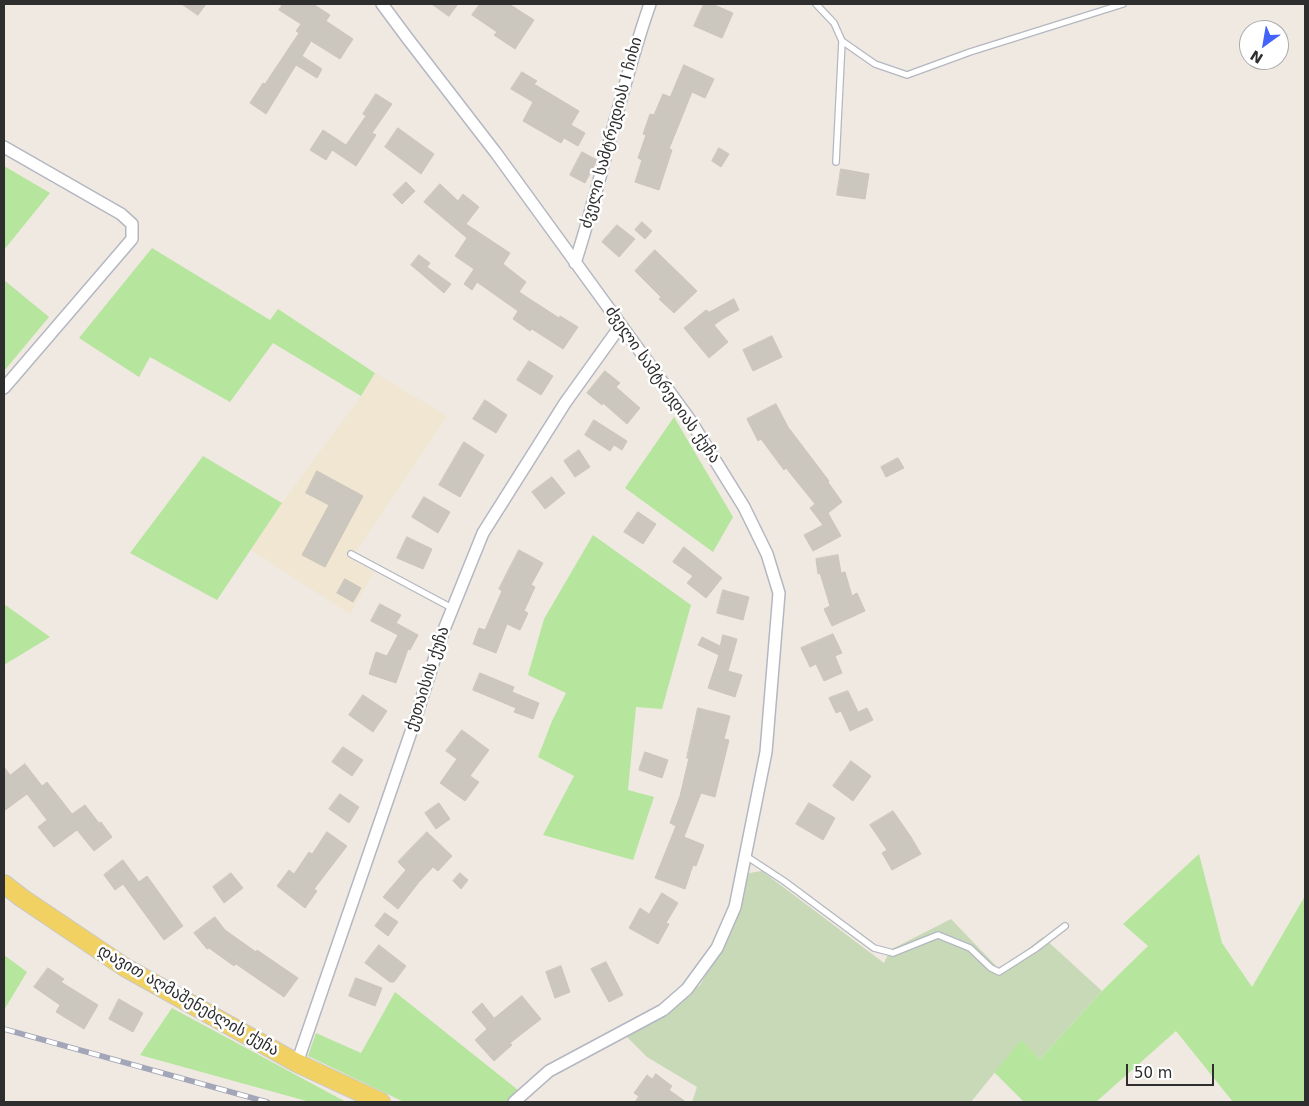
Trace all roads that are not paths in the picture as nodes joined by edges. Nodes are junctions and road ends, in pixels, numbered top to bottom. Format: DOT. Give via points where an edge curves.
graph roads {
  1 [pos="382,4"];
  2 [pos="650,4"];
  3 [pos="816,4"];
  4 [pos="1123,4"];
  5 [pos="842,41"];
  6 [pos="4,147"];
  7 [pos="836,162"];
  8 [pos="575,263"];
  9 [pos="621,325"];
  10 [pos="4,388"];
  11 [pos="351,554"];
  12 [pos="452,608"];
  13 [pos="746,856"];
  14 [pos="4,884"];
  15 [pos="1065,926"];
  16 [pos="297,1063"];
  17 [pos="381,1102"];
  18 [pos="514,1102"];
  1 -- 8 [label="street, ძველი სამტრედიას ქუჩა"];
  2 -- 8 [label="street, ძველი სამტრედიას I ჩიხი"];
  3 -- 5 [label="lane" via="834,23"];
  4 -- 5 [label="lane" via="907,75 875,64"];
  5 -- 7 [label="lane"];
  6 -- 10 [label="street" via="121,214 132,224 132,239"];
  8 -- 9 [label="street, ძველი სამტრედიას ქუჩა"];
  9 -- 12 [label="street, ქუთაისის ქუჩა" via="565,403 482,533"];
  9 -- 13 [label="street, ძველი სამტრედიას ქუჩა" via="690,420 744,507 767,554 779,593 766,752"];
  11 -- 12 [label="lane"];
  12 -- 16 [label="street, ქუთაისის ქუჩა"];
  13 -- 15 [label="lane" via="874,948 893,953 938,935 970,948 999,972"];
  13 -- 18 [label="street, ძველი სამტრედიას ქუჩა" via="735,907 717,948 687,989 663,1010 549,1071"];
  14 -- 16 [label="main road, დავით აღმაშენებლის ქუჩა" via="126,968"];
  16 -- 17 [label="main road, დავით აღმაშენებლის ქუჩა"];
}
